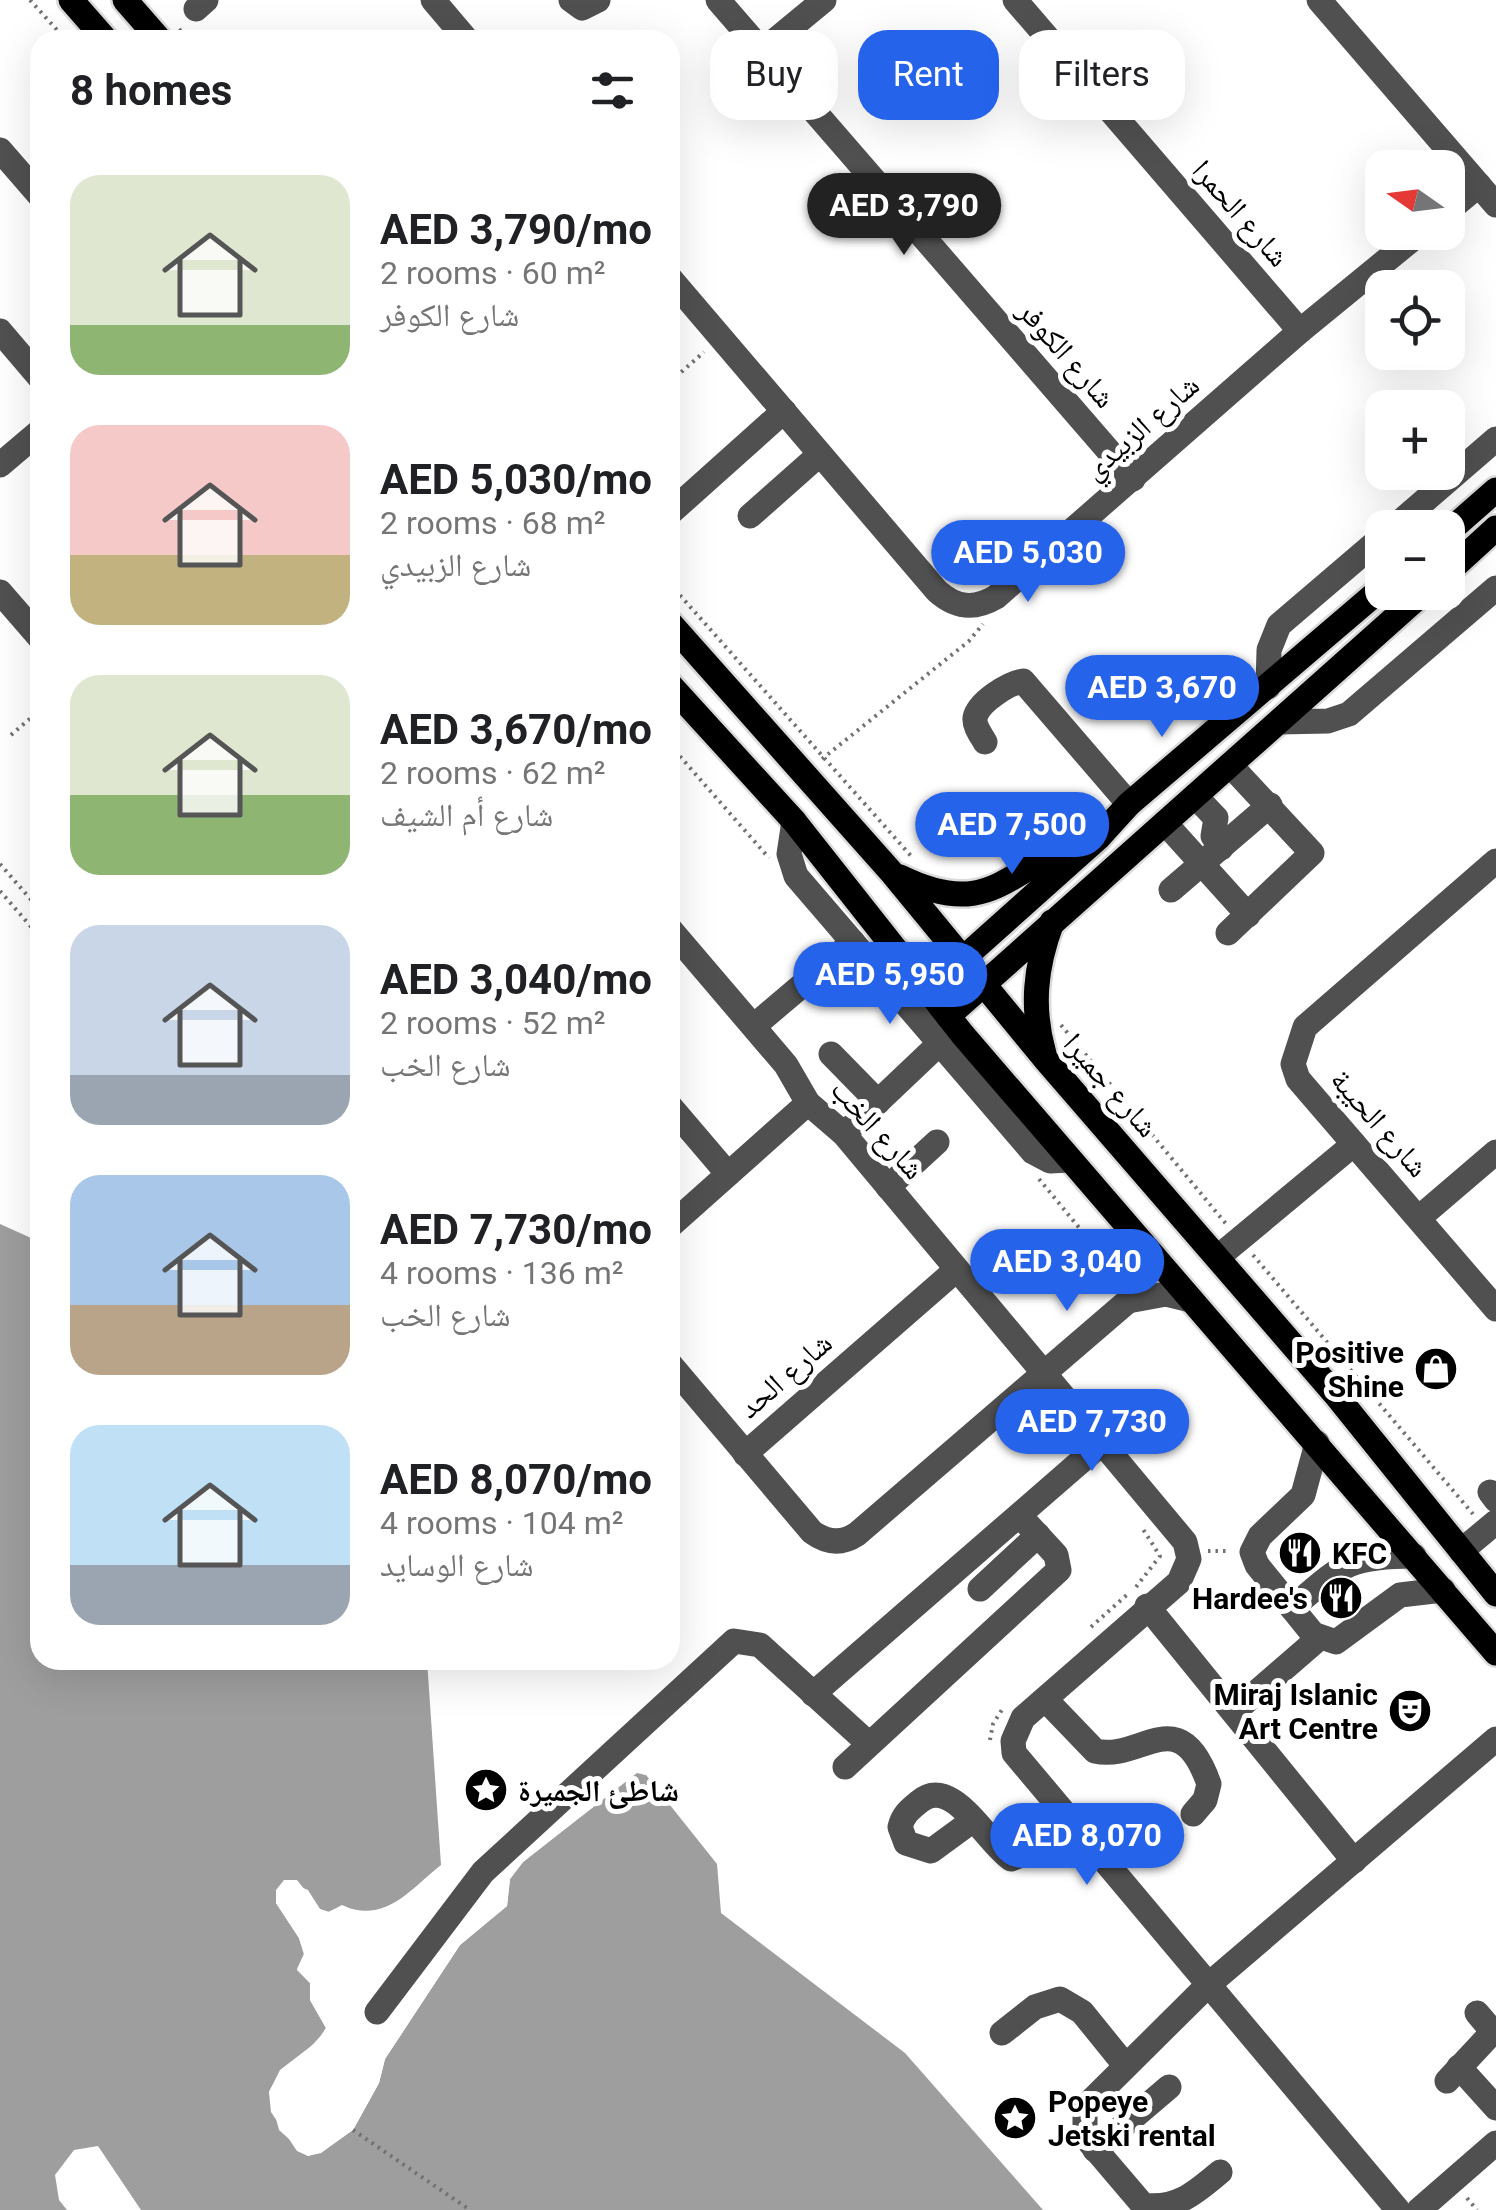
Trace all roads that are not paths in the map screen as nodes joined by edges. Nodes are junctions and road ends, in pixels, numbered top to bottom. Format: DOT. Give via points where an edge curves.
graph roads {
  1 [pos="70,0"];
  2 [pos="125,0"];
  3 [pos="433,0"];
  4 [pos="571,0"];
  5 [pos="598,0"];
  6 [pos="718,0"];
  7 [pos="824,0"];
  8 [pos="1015,0"];
  9 [pos="1319,0"];
  10 [pos="97,30"];
  11 [pos="151,30"];
  12 [pos="458,30"];
  13 [pos="743,30"];
  14 [pos="788,30"];
  15 [pos="820,120"];
  16 [pos="0,150"];
  17 [pos="30,184"];
  18 [pos="1488,195"];
  19 [pos="1399,250"];
  20 [pos="680,290"];
  21 [pos="0,331"];
  22 [pos="1300,331"];
  23 [pos="30,366"];
  24 [pos="784,411"];
  25 [pos="1496,439"];
  26 [pos="30,440"];
  27 [pos="820,454"];
  28 [pos="0,465"];
  29 [pos="1133,478"];
  30 [pos="1496,490"];
  31 [pos="680,504"];
  32 [pos="1414,510"];
  33 [pos="750,516"];
  34 [pos="1465,517"];
  35 [pos="1496,528"];
  36 [pos="1365,551"];
  37 [pos="1465,556"];
  38 [pos="1496,588"];
  39 [pos="0,592"];
  40 [pos="1365,603"];
  41 [pos="1404,610"];
  42 [pos="30,626"];
  43 [pos="680,633"];
  44 [pos="1268,687"];
  45 [pos="680,696"];
  46 [pos="1279,722"];
  47 [pos="984,742"];
  48 [pos="1230,765"];
  49 [pos="1195,796"];
  50 [pos="1129,804"];
  51 [pos="1270,805"];
  52 [pos="794,821"];
  53 [pos="1165,822"];
  54 [pos="1098,838"];
  55 [pos="1212,856"];
  56 [pos="1496,861"];
  57 [pos="904,867"];
  58 [pos="1172,890"];
  59 [pos="1052,922"];
  60 [pos="680,941"];
  61 [pos="853,942"];
  62 [pos="963,958"];
  63 [pos="983,982"];
  64 [pos="928,990"];
  65 [pos="948,1016"];
  66 [pos="754,1026"];
  67 [pos="940,1044"];
  68 [pos="830,1054"];
  69 [pos="1046,1060"];
  70 [pos="878,1102"];
  71 [pos="808,1103"];
  72 [pos="680,1118"];
  73 [pos="844,1134"];
  74 [pos="937,1142"];
  75 [pos="1354,1144"];
  76 [pos="1496,1152"];
  77 [pos="1070,1160"];
  78 [pos="728,1174"];
  79 [pos="888,1187"];
  80 [pos="680,1217"];
  81 [pos="1420,1218"];
  82 [pos="1143,1244"];
  83 [pos="1218,1257"];
  84 [pos="956,1270"];
  85 [pos="1190,1300"];
  86 [pos="1128,1301"];
  87 [pos="1496,1308"];
  88 [pos="1042,1370"];
  89 [pos="680,1376"];
  90 [pos="1317,1442"];
  91 [pos="1105,1447"];
  92 [pos="745,1454"];
  93 [pos="1030,1520"];
  94 [pos="1491,1526"];
  95 [pos="1462,1551"];
  96 [pos="1414,1556"];
  97 [pos="980,1589"];
  98 [pos="1443,1590"];
  99 [pos="1495,1592"];
  100 [pos="1147,1606"];
  101 [pos="1292,1608"];
  102 [pos="1318,1639"];
  103 [pos="1496,1653"];
  104 [pos="813,1694"];
  105 [pos="1045,1699"];
  106 [pos="1235,1711"];
  107 [pos="1496,1739"];
  108 [pos="868,1743"];
  109 [pos="846,1767"];
  110 [pos="1193,1814"];
  111 [pos="972,1821"];
  112 [pos="1068,1822"];
  113 [pos="1354,1861"];
  114 [pos="1206,1986"];
  115 [pos="376,2012"];
  116 [pos="1477,2013"];
  117 [pos="1002,2033"];
  118 [pos="1125,2065"];
  119 [pos="1169,2087"];
  120 [pos="1496,2108"];
  121 [pos="1496,2143"];
  122 [pos="1094,2150"];
  123 [pos="1220,2172"];
  124 [pos="1398,2210"];
  125 [pos="1419,2210"];
  1 -- 10 [label="main road"];
  2 -- 11 [label="main road"];
  3 -- 12 [label="street"];
  4 -- 5 [label="street" via="582,8"];
  6 -- 13 [label="street, شارع الكوفر"];
  7 -- 14 [label="street"];
  8 -- 22 [label="street, شارع الحمرا"];
  9 -- 18 [label="street"];
  15 -- 29 [label="street, شارع الكوفر"];
  16 -- 17 [label="street"];
  19 -- 22 [label="street, شارع الزبيدي"];
  20 -- 24 [label="street"];
  21 -- 23 [label="street"];
  22 -- 29 [label="street, شارع الزبيدي"];
  24 -- 27 [label="street"];
  24 -- 31 [label="street"];
  25 -- 32 [label="street"];
  26 -- 28 [label="street"];
  27 -- 29 [label="street, شارع الزبيدي" via="947,600 972,607 996,597"];
  27 -- 33 [label="street"];
  30 -- 34 [label="main road"];
  35 -- 37 [label="main road"];
  36 -- 44 [label="street" via="1279,625 1269,650"];
  38 -- 46 [label="street" via="1349,714"];
  39 -- 42 [label="street"];
  40 -- 44 [label="main road"];
  41 -- 46 [label="main road"];
  43 -- 57 [label="main road, شارع جميرا"];
  44 -- 50 [label="main road"];
  45 -- 52 [label="main road"];
  46 -- 48 [label="main road"];
  47 -- 50 [label="street" via="976,716 1023,681"];
  48 -- 49 [label="main road"];
  48 -- 51 [label="street"];
  49 -- 53 [label="main road"];
  49 -- 55 [label="street" via="1216,818"];
  50 -- 54 [label="main road"];
  51 -- 55 [label="street"];
  51 -- 55 [label="street" via="1312,853 1238,924"];
  52 -- 61 [label="street" via="793,870"];
  52 -- 64 [label="main road"];
  53 -- 55 [label="street"];
  53 -- 59 [label="main road"];
  54 -- 57 [label="main road" via="1062,850 991,891 953,895"];
  54 -- 62 [label="main road"];
  55 -- 58 [label="street"];
  56 -- 75 [label="street, شارع الحيبة" via="1298,1036 1292,1064 1298,1078"];
  57 -- 62 [label="main road, شارع جميرا"];
  59 -- 63 [label="main road"];
  59 -- 69 [label="main road" via="1035,991"];
  60 -- 66 [label="street, شارع الخب"];
  61 -- 66 [label="street"];
  61 -- 67 [label="street"];
  62 -- 63 [label="main road, شارع جميرا"];
  62 -- 64 [label="main road"];
  63 -- 65 [label="main road"];
  63 -- 69 [label="main road, شارع جميرا"];
  64 -- 65 [label="main road"];
  65 -- 77 [label="main road"];
  66 -- 71 [label="street, شارع الخب"];
  67 -- 70 [label="street"];
  67 -- 77 [label="street" via="1033,1152 1050,1162"];
  68 -- 70 [label="street"];
  69 -- 83 [label="main road, شارع جميرا"];
  70 -- 73 [label="street"];
  71 -- 73 [label="street, شارع الخب"];
  71 -- 78 [label="street"];
  72 -- 78 [label="street"];
  73 -- 79 [label="street, شارع الخب"];
  74 -- 79 [label="street"];
  75 -- 81 [label="street, شارع الحيبة"];
  75 -- 83 [label="street"];
  76 -- 81 [label="street"];
  77 -- 82 [label="main road"];
  78 -- 80 [label="street"];
  79 -- 84 [label="street, شارع الخب"];
  81 -- 87 [label="street, شارع الحيبة"];
  82 -- 85 [label="main road"];
  82 -- 86 [label="street" via="1143,1270"];
  83 -- 95 [label="main road, شارع جميرا"];
  84 -- 88 [label="street, شارع الخب"];
  84 -- 92 [label="street, شارع الحد"];
  85 -- 86 [label="street" via="1166,1294"];
  85 -- 90 [label="main road"];
  86 -- 88 [label="street"];
  88 -- 91 [label="street, شارع الخب"];
  88 -- 92 [label="street" via="857,1534 842,1540 812,1532"];
  89 -- 92 [label="street, شارع الحد"];
  90 -- 96 [label="main road"];
  90 -- 101 [label="street" via="1303,1495 1252,1552"];
  91 -- 93 [label="street" via="1043,1491"];
  91 -- 100 [label="street, شارع الخب" via="1189,1554 1179,1582"];
  93 -- 97 [label="street"];
  93 -- 104 [label="street"];
  93 -- 108 [label="street" via="1059,1562 1052,1580"];
  94 -- 95 [label="street"];
  95 -- 99 [label="main road, شارع جميرا"];
  96 -- 98 [label="main road"];
  96 -- 101 [label="street" via="1346,1563"];
  98 -- 102 [label="street" via="1400,1595 1344,1639"];
  98 -- 103 [label="main road"];
  100 -- 105 [label="street"];
  100 -- 106 [label="street"];
  101 -- 102 [label="street"];
  102 -- 106 [label="street"];
  104 -- 108 [label="street"];
  104 -- 115 [label="street" via="760,1644 742,1640 726,1646 483,1872"];
  105 -- 110 [label="street" via="1095,1751 1123,1753 1153,1737 1177,1741 1209,1784"];
  105 -- 112 [label="street" via="1016,1729 1014,1753"];
  106 -- 113 [label="street"];
  107 -- 113 [label="street"];
  108 -- 109 [label="street"];
  111 -- 112 [label="street" via="1011,1859"];
  112 -- 114 [label="street"];
  113 -- 114 [label="street"];
  114 -- 118 [label="street"];
  114 -- 124 [label="street"];
  116 -- 120 [label="street" via="1489,2036 1453,2074"];
  117 -- 118 [label="street" via="1035,2007 1060,1999 1082,2012"];
  118 -- 122 [label="street" via="1085,2107 1085,2137"];
  119 -- 122 [label="street"];
  121 -- 125 [label="street"];
  122 -- 123 [label="street" via="1133,2198 1154,2209 1179,2206"];
}
